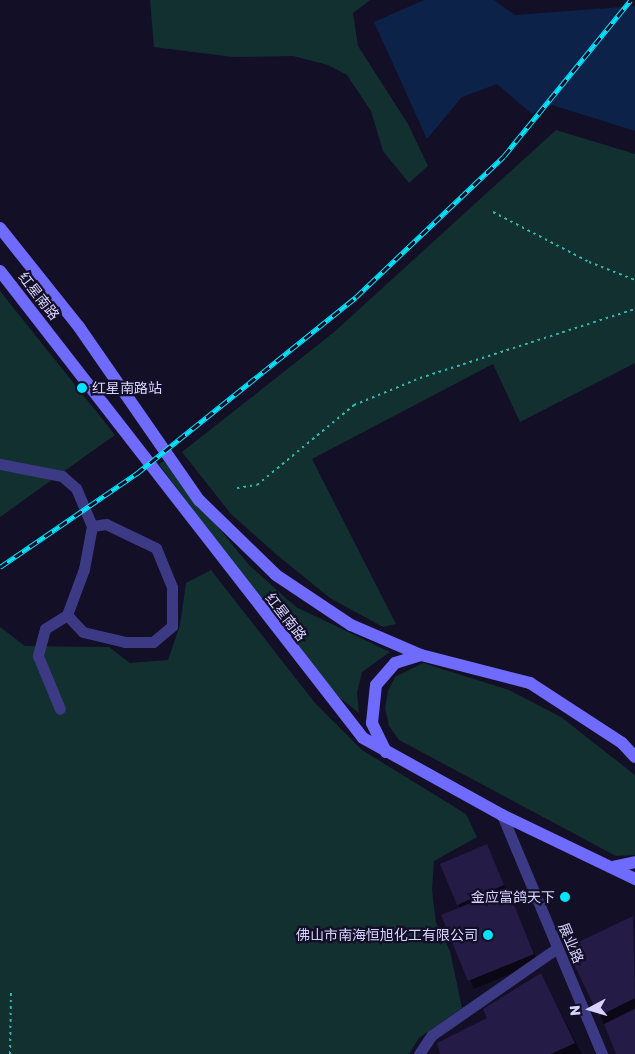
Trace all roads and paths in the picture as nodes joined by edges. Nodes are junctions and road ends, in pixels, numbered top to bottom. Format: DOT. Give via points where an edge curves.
graph roads {
  1 [pos="493,212"];
  2 [pos="0,228"];
  3 [pos="0,271"];
  4 [pos="635,280"];
  5 [pos="635,309"];
  6 [pos="0,464"];
  7 [pos="237,488"];
  8 [pos="92,526"];
  9 [pos="67,615"];
  10 [pos="421,656"];
  11 [pos="60,709"];
  12 [pos="386,752"];
  13 [pos="635,757"];
  14 [pos="502,816"];
  15 [pos="635,862"];
  16 [pos="612,867"];
  17 [pos="635,879"];
  18 [pos="557,948"];
  19 [pos="10,993"];
  20 [pos="10,1054"];
  21 [pos="419,1054"];
  22 [pos="602,1054"];
  1 -- 4 [label="path" via="557,247"];
  2 -- 10 [label="main road, 红星南路" via="79,327 168,461 239,542 314,603"];
  3 -- 12 [label="main road, 红星南路" via="363,738"];
  5 -- 7 [label="path" via="420,378 354,405 257,485"];
  6 -- 8 [label="street" via="62,476 76,488"];
  8 -- 9 [label="street" via="84,569"];
  8 -- 9 [label="street" via="106,524 156,548 172,587 172,626 153,642 125,642 84,632"];
  9 -- 11 [label="street" via="45,629 38,656"];
  10 -- 12 [label="main road" via="394,663 376,685 372,723"];
  10 -- 13 [label="main road, 红星南路" via="530,683 622,743"];
  12 -- 14 [label="main road, 红星南路"];
  14 -- 16 [label="main road, 红星南路"];
  14 -- 18 [label="street, 展业路"];
  15 -- 16 [label="main road"];
  16 -- 17 [label="main road, 红星南路"];
  18 -- 21 [label="street" via="432,1035"];
  18 -- 22 [label="street, 展业路"];
  19 -- 20 [label="path"];
}
